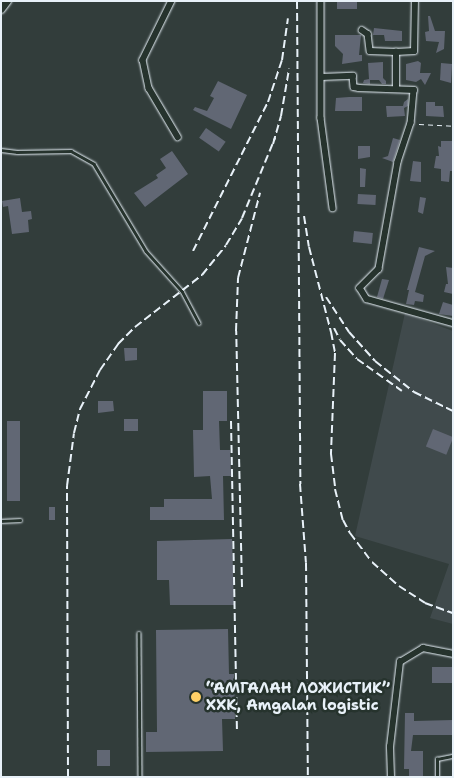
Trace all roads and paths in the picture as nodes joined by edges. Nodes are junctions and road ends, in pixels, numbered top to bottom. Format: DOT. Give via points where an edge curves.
graph roads {
  1 [pos="8,1"];
  2 [pos="172,1"];
  3 [pos="321,1"];
  4 [pos="415,1"];
  5 [pos="1,9"];
  6 [pos="362,30"];
  7 [pos="396,52"];
  8 [pos="321,77"];
  9 [pos="396,89"];
  10 [pos="411,123"];
  11 [pos="453,126"];
  12 [pos="178,137"];
  13 [pos="1,150"];
  14 [pos="333,208"];
  15 [pos="199,323"];
  16 [pos="453,323"];
  17 [pos="20,520"];
  18 [pos="1,521"];
  19 [pos="139,633"];
  20 [pos="453,654"];
  21 [pos="453,756"];
  22 [pos="140,777"];
  23 [pos="391,777"];
  24 [pos="437,777"];
  1 -- 5 [label="main road"];
  2 -- 12 [label="street" via="144,60 149,88"];
  3 -- 8 [label="street"];
  4 -- 7 [label="street" via="414,51"];
  6 -- 7 [label="street" via="368,34 370,51"];
  7 -- 9 [label="street"];
  8 -- 9 [label="street" via="353,76 354,87"];
  8 -- 14 [label="street" via="323,143"];
  9 -- 10 [label="street" via="414,90"];
  10 -- 11 [label="path"];
  10 -- 16 [label="street" via="398,162 379,269 360,288 367,299"];
  13 -- 15 [label="lane" via="71,151 94,164 146,251 182,291"];
  17 -- 18 [label="lane"];
  19 -- 22 [label="lane"];
  20 -- 23 [label="street" via="423,648 400,662 390,746"];
  21 -- 24 [label="lane" via="437,759"];
}
